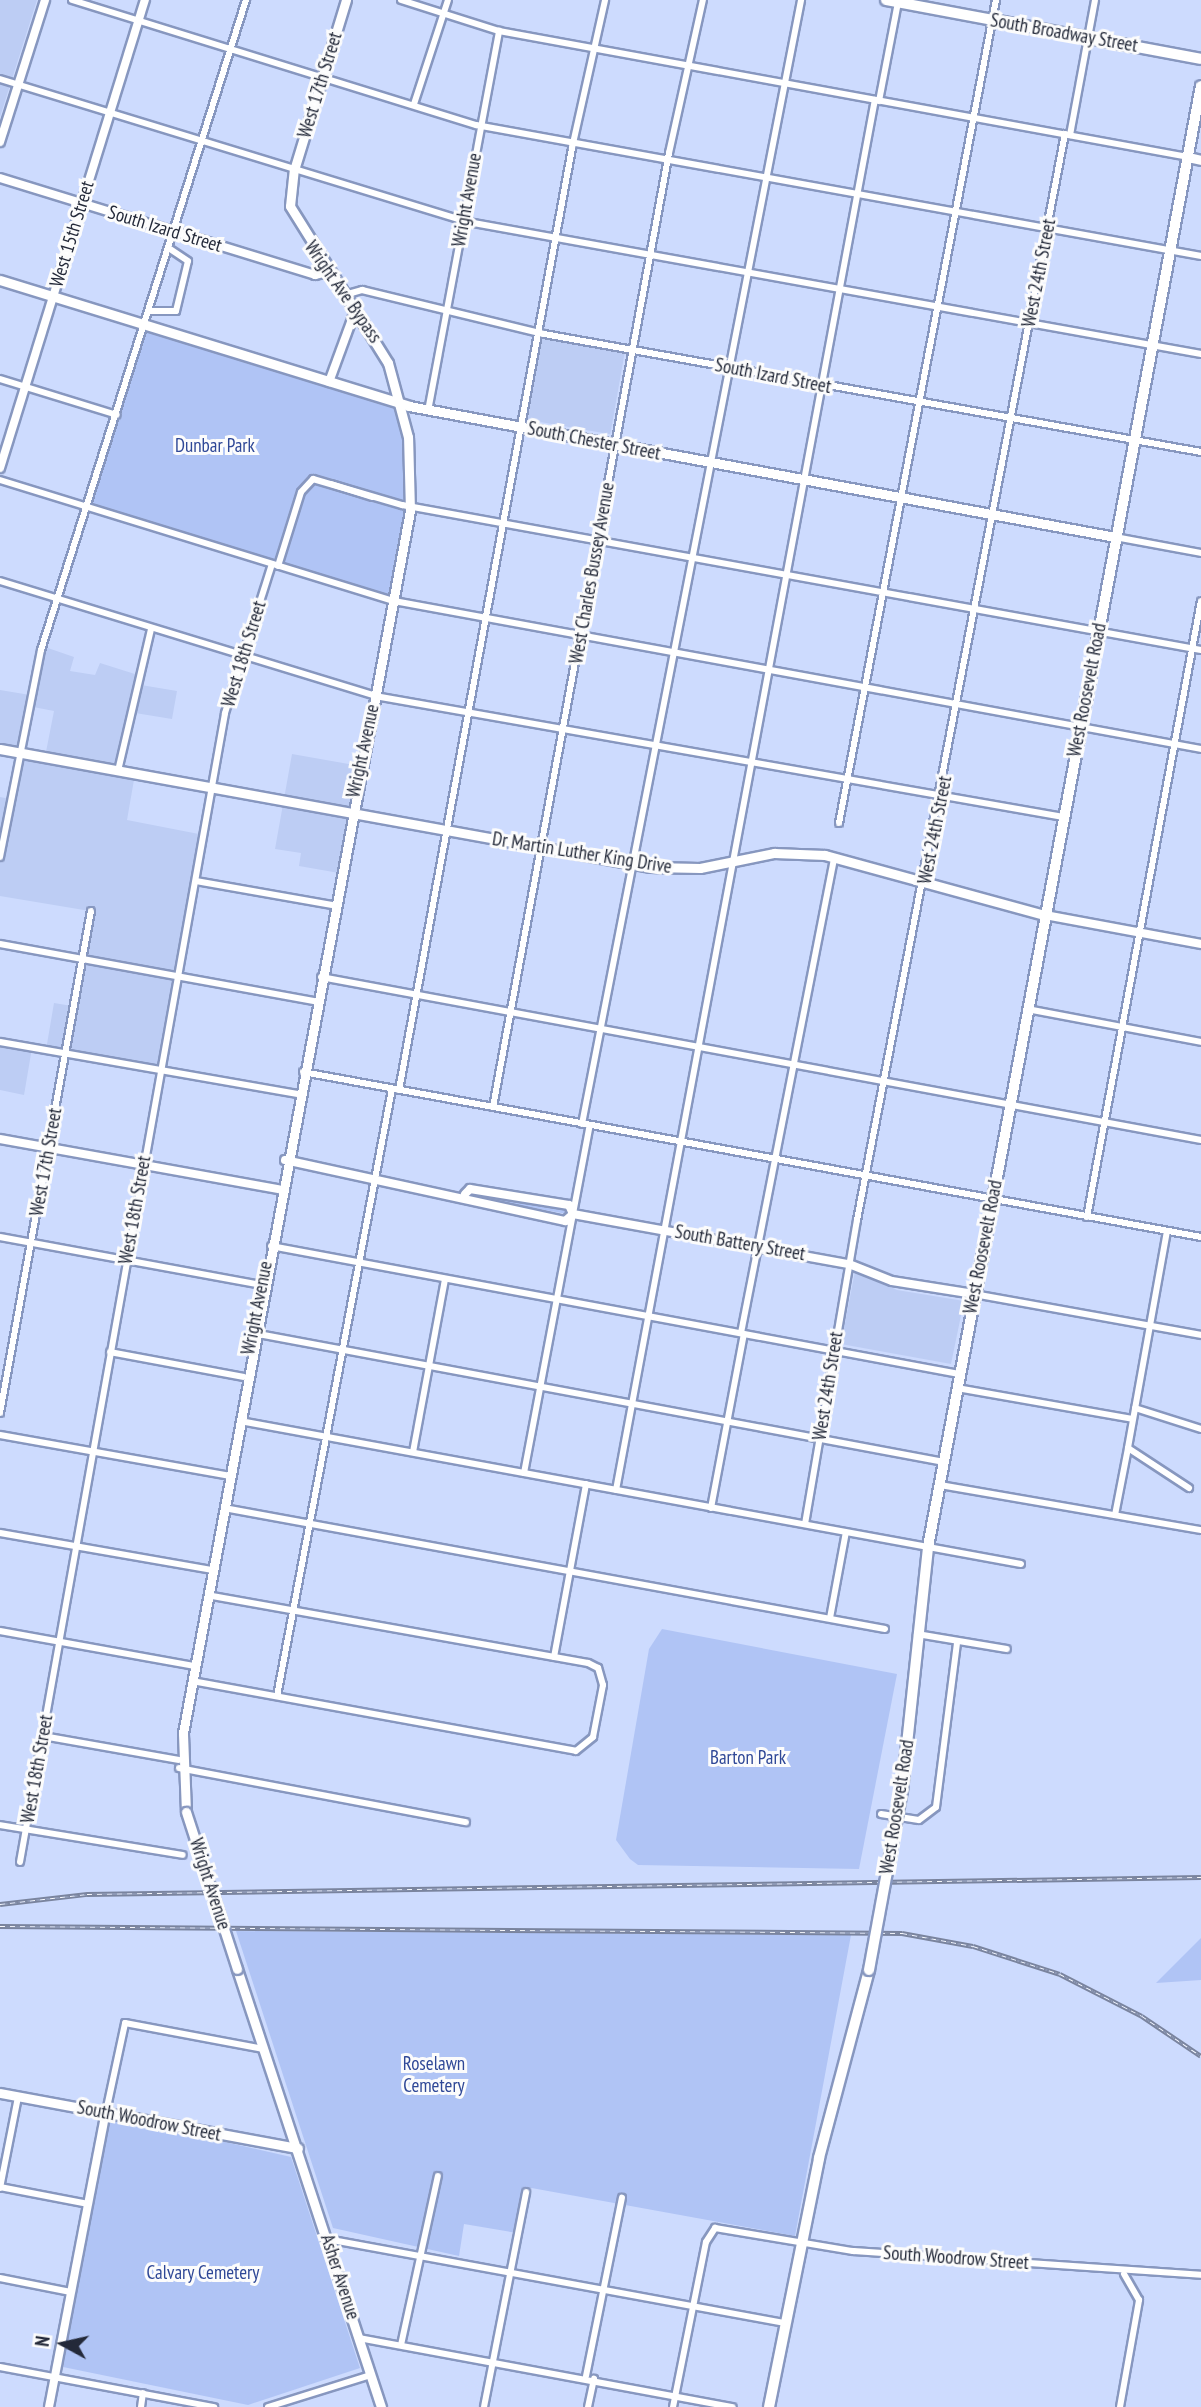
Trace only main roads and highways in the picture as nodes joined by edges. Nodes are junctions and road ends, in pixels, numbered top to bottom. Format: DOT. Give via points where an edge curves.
graph roads {
  1 [pos="346,0"];
  2 [pos="886,0"];
  3 [pos="899,1"];
  4 [pos="1201,59"];
  5 [pos="1201,86"];
  6 [pos="1188,157"];
  7 [pos="1201,160"];
  8 [pos="294,170"];
  9 [pos="0,280"];
  10 [pos="402,404"];
  11 [pos="410,457"];
  12 [pos="1115,537"];
  13 [pos="0,749"];
  14 [pos="351,814"];
  15 [pos="1045,915"];
  16 [pos="0,2093"];
  17 [pos="298,2148"];
  18 [pos="381,2407"];
  19 [pos="769,2407"];
  1 -- 8 [label="main road, West 17th Street"];
  2 -- 3 [label="main road, South Broadway Street"];
  3 -- 4 [label="main road, South Broadway Street"];
  5 -- 6 [label="main road, West Roosevelt Road"];
  6 -- 7 [label="main road"];
  6 -- 12 [label="main road, West Roosevelt Road"];
  8 -- 10 [label="main road, Wright Ave Bypass" via="292,215 357,306 383,352"];
  9 -- 10 [label="main road, South Chester Street"];
  10 -- 11 [label="main road, Wright Ave Bypass"];
  10 -- 12 [label="main road, South Chester Street"];
  11 -- 14 [label="main road, Wright Avenue" via="410,506"];
  12 -- 15 [label="main road, West Roosevelt Road"];
  13 -- 14 [label="main road, Dr Martin Luther King Drive"];
  14 -- 15 [label="main road, Dr Martin Luther King Drive" via="636,864 700,868 785,853 834,857"];
  14 -- 17 [label="main road, Wright Avenue, bridge" via="244,1377 179,1764 186,1812"];
  15 -- 19 [label="main road, West Roosevelt Road, bridge" via="928,1546 902,1791 869,1970 802,2245"];
  16 -- 17 [label="main road, South Woodrow Street"];
  17 -- 18 [label="main road, Asher Avenue"];
}
